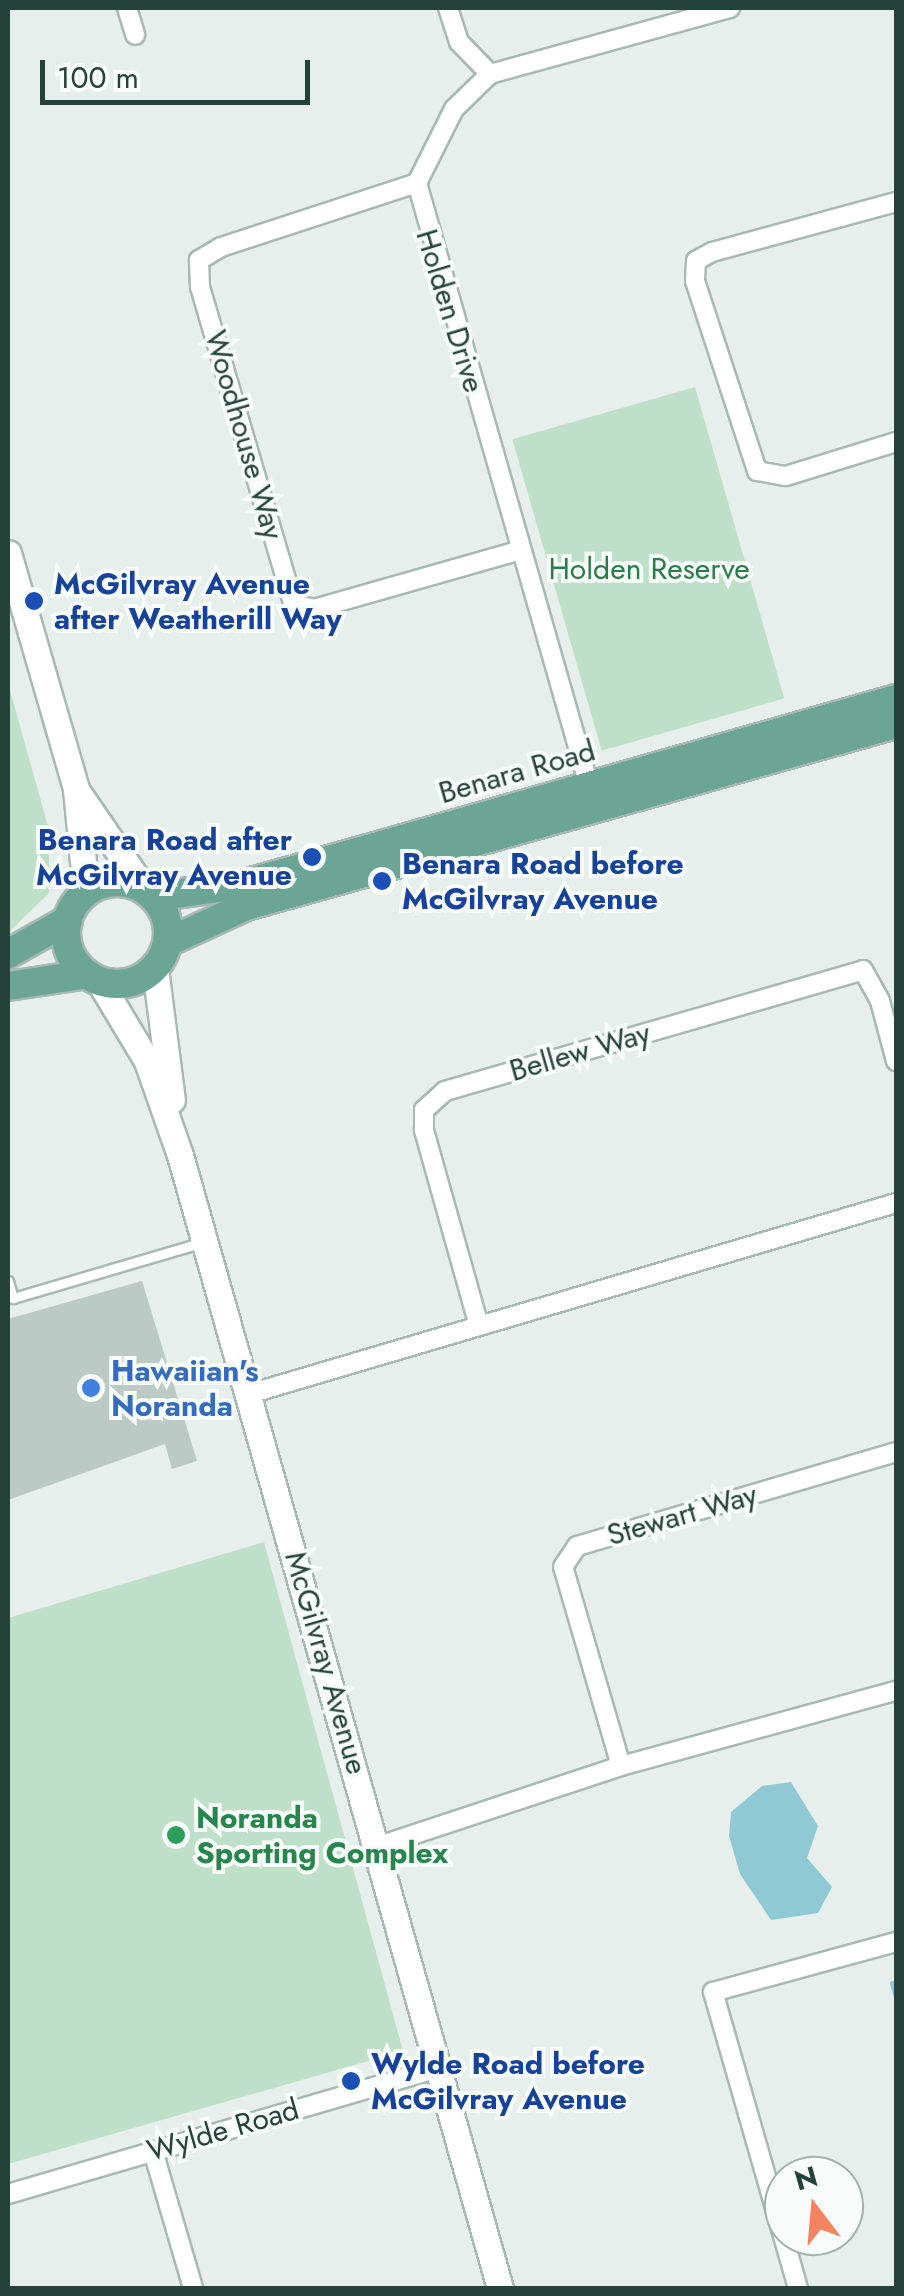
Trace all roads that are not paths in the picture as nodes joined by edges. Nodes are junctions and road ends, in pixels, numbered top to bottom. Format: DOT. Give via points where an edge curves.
graph roads {
  1 [pos="127,8"];
  2 [pos="448,8"];
  3 [pos="730,8"];
  4 [pos="136,35"];
  5 [pos="490,74"];
  6 [pos="417,183"];
  7 [pos="896,202"];
  8 [pos="896,442"];
  9 [pos="521,550"];
  10 [pos="8,553"];
  11 [pos="896,699"];
  12 [pos="896,724"];
  13 [pos="76,790"];
  14 [pos="592,795"];
  15 [pos="86,893"];
  16 [pos="149,893"];
  17 [pos="68,920"];
  18 [pos="168,942"];
  19 [pos="8,954"];
  20 [pos="155,968"];
  21 [pos="93,978"];
  22 [pos="8,986"];
  23 [pos="896,1061"];
  24 [pos="180,1154"];
  25 [pos="896,1203"];
  26 [pos="206,1241"];
  27 [pos="8,1281"];
  28 [pos="479,1326"];
  29 [pos="249,1394"];
  30 [pos="896,1452"];
  31 [pos="896,1691"];
  32 [pos="621,1766"];
  33 [pos="379,1846"];
  34 [pos="896,1942"];
  35 [pos="438,2068"];
  36 [pos="153,2151"];
  37 [pos="8,2194"];
  38 [pos="193,2288"];
  39 [pos="500,2288"];
  40 [pos="798,2288"];
  1 -- 4 [label="street"];
  2 -- 5 [label="street" via="458,42"];
  3 -- 5 [label="street"];
  5 -- 6 [label="street" via="454,109"];
  6 -- 9 [label="street, Holden Drive"];
  6 -- 9 [label="street, Woodhouse Way" via="221,246 199,260 200,287 293,604 314,610"];
  7 -- 8 [label="street" via="696,261 696,281 757,471 786,476"];
  9 -- 14 [label="street, Holden Drive"];
  10 -- 13 [label="main road"];
  11 -- 14 [label="main road, Benara Road"];
  12 -- 14 [label="main road, Benara Road"];
  13 -- 15 [label="main road"];
  13 -- 16 [label="main road"];
  14 -- 16 [label="main road, Benara Road" via="241,885"];
  14 -- 18 [label="main road, Benara Road" via="246,906"];
  15 -- 16 [label="main road" via="114,882"];
  15 -- 17 [label="main road"];
  16 -- 18 [label="main road" via="163,910"];
  17 -- 19 [label="main road"];
  17 -- 21 [label="main road" via="69,950"];
  18 -- 20 [label="main road"];
  20 -- 21 [label="main road" via="128,983"];
  20 -- 24 [label="main road, McGilvray Avenue"];
  21 -- 22 [label="main road"];
  21 -- 24 [label="main road, McGilvray Avenue" via="147,1060"];
  23 -- 28 [label="street, Bellew Way" via="880,1002 863,970 445,1091 424,1110 424,1130"];
  24 -- 26 [label="main road, McGilvray Avenue"];
  25 -- 28 [label="street"];
  26 -- 27 [label="lane" via="14,1298"];
  26 -- 29 [label="main road, McGilvray Avenue"];
  28 -- 29 [label="street"];
  29 -- 33 [label="main road, McGilvray Avenue"];
  30 -- 32 [label="street, Stewart Way" via="577,1546 563,1567"];
  31 -- 32 [label="street"];
  32 -- 33 [label="street"];
  33 -- 35 [label="main road, McGilvray Avenue"];
  34 -- 40 [label="street" via="713,1992"];
  35 -- 36 [label="street, Wylde Road"];
  35 -- 39 [label="main road, McGilvray Avenue"];
  36 -- 37 [label="street, Wylde Road"];
  36 -- 38 [label="street"];
}
